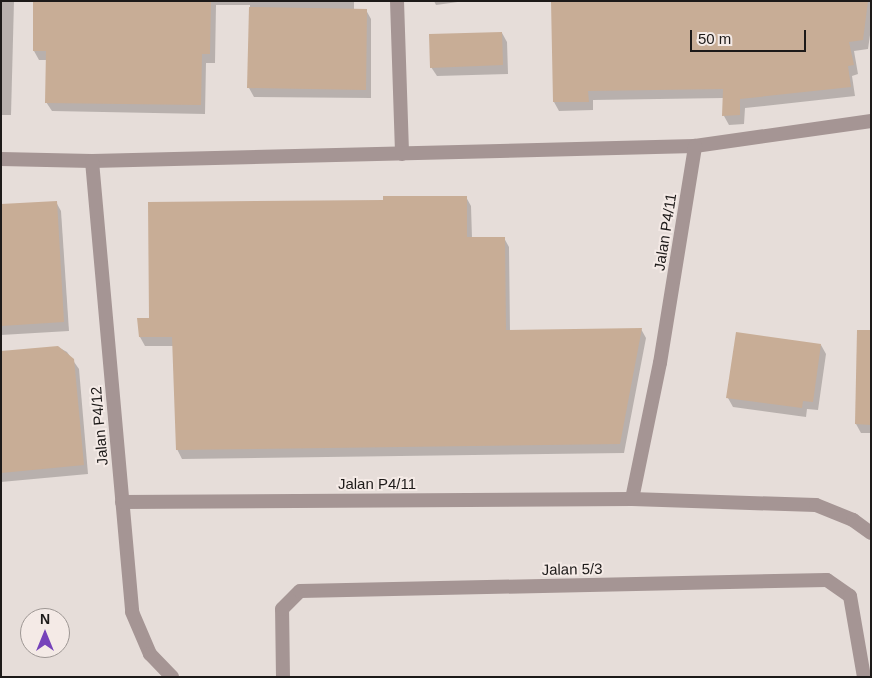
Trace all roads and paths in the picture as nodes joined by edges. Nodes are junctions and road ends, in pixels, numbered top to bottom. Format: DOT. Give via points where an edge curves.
graph roads {
  1 [pos="397,1"];
  2 [pos="871,121"];
  3 [pos="695,146"];
  4 [pos="402,154"];
  5 [pos="1,159"];
  6 [pos="92,161"];
  7 [pos="632,500"];
  8 [pos="122,502"];
  9 [pos="871,533"];
  10 [pos="172,677"];
  11 [pos="283,677"];
  12 [pos="864,677"];
  1 -- 4 [label="street"];
  2 -- 3 [label="street"];
  3 -- 4 [label="street"];
  3 -- 7 [label="street, Jalan P4/11" via="660,363"];
  4 -- 6 [label="street"];
  5 -- 6 [label="street"];
  6 -- 8 [label="street, Jalan P4/12"];
  7 -- 8 [label="street, Jalan P4/11"];
  7 -- 9 [label="street, Jalan P4/11" via="816,505 853,520"];
  8 -- 10 [label="street, Jalan P4/12" via="132,612 150,654"];
  11 -- 12 [label="street, Jalan 5/3" via="282,609 300,591 827,580 850,596"];
}
